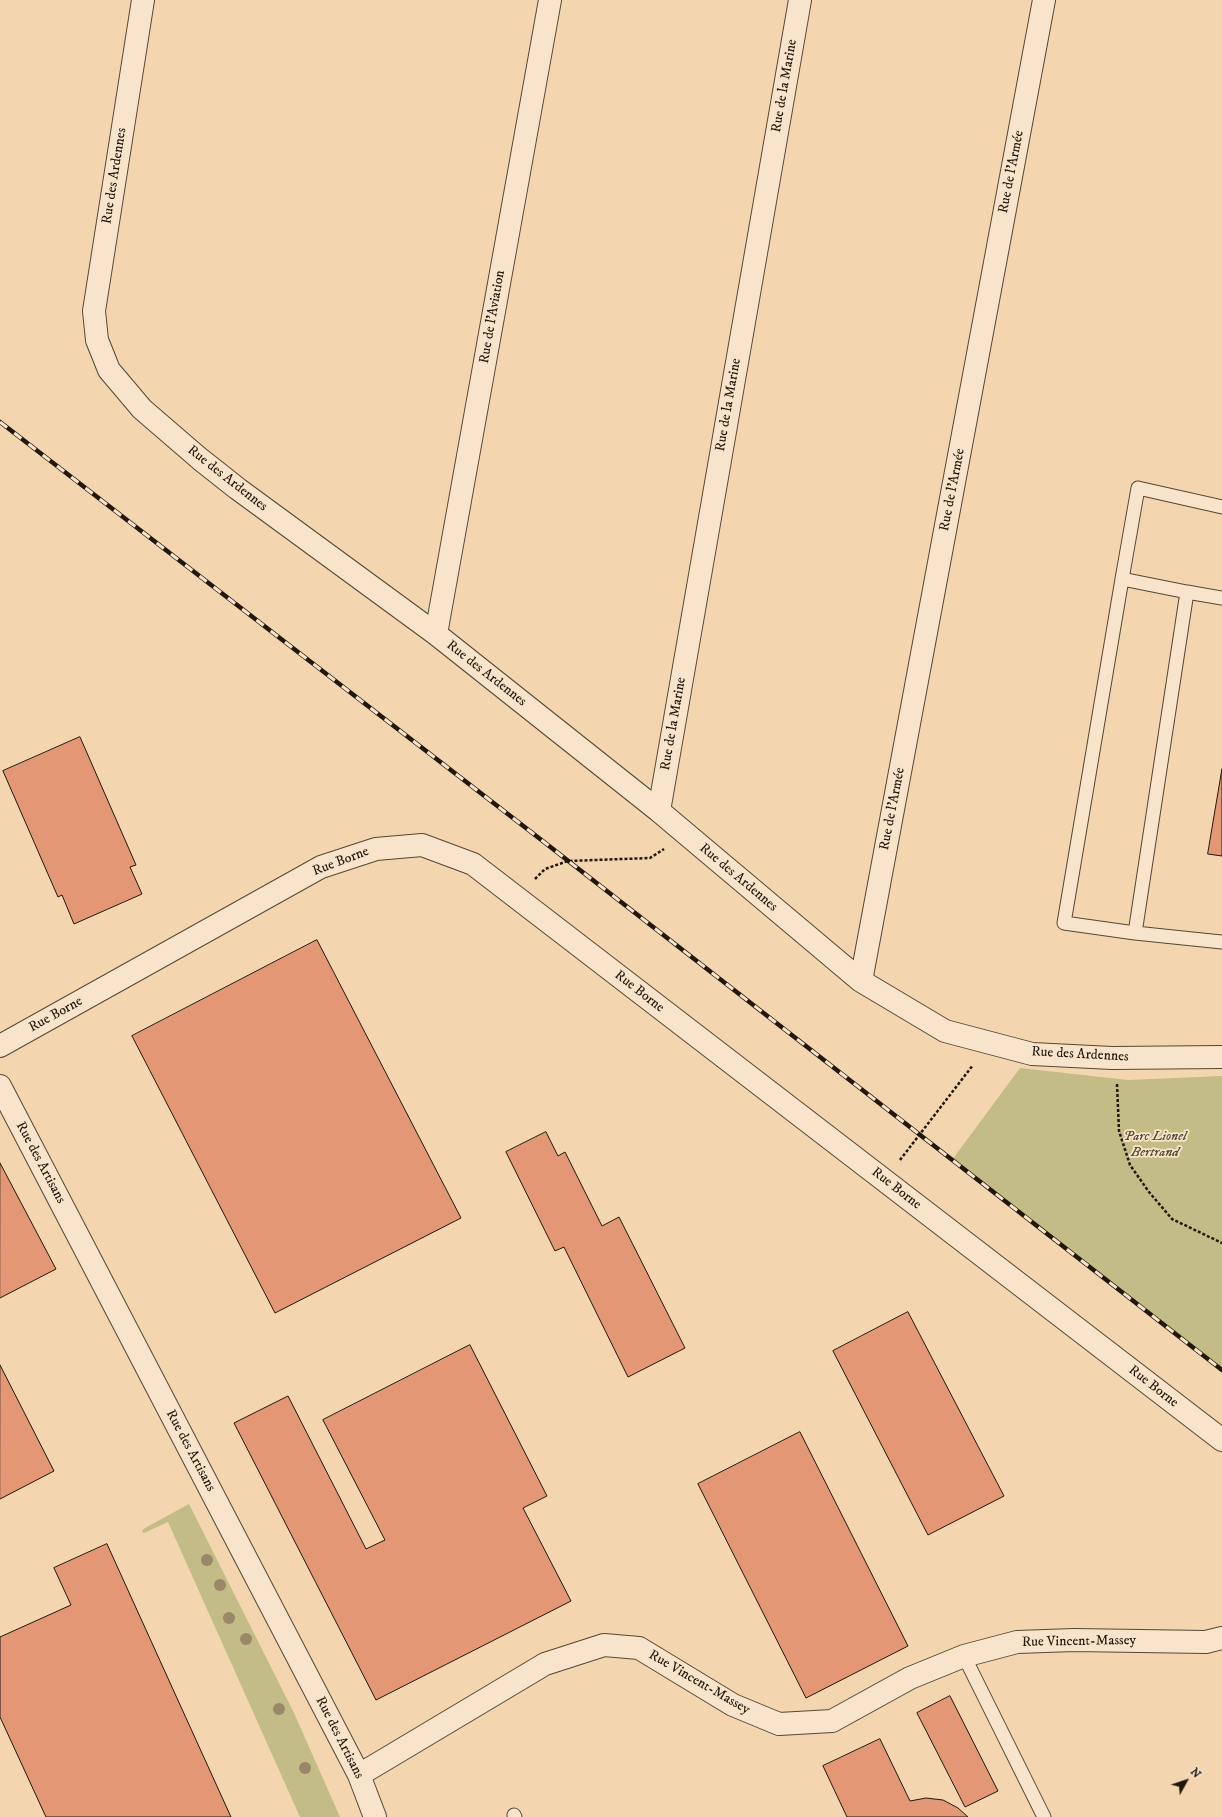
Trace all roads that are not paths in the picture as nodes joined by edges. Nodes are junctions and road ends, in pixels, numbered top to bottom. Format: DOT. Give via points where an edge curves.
graph roads {
  1 [pos="143,0"];
  2 [pos="550,0"];
  3 [pos="800,0"];
  4 [pos="1044,0"];
  5 [pos="1222,507"];
  6 [pos="1122,579"];
  7 [pos="1187,592"];
  8 [pos="1222,598"];
  9 [pos="436,634"];
  10 [pos="658,811"];
  11 [pos="1135,934"];
  12 [pos="1222,942"];
  13 [pos="861,981"];
  14 [pos="0,1046"];
  15 [pos="1222,1057"];
  16 [pos="0,1086"];
  17 [pos="1222,1440"];
  18 [pos="1222,1638"];
  19 [pos="964,1656"];
  20 [pos="359,1775"];
  21 [pos="375,1817"];
  22 [pos="1044,1817"];
  1 -- 9 [label="street, Rue des Ardennes" via="94,311 97,340 109,370 142,409 200,459"];
  2 -- 9 [label="street, Rue de l'Aviation"];
  3 -- 10 [label="street, Rue de la Marine"];
  4 -- 13 [label="street, Rue de l'Armée"];
  5 -- 6 [label="lane" via="1138,488"];
  6 -- 7 [label="lane"];
  6 -- 11 [label="lane" via="1064,923"];
  7 -- 8 [label="lane"];
  7 -- 11 [label="lane"];
  9 -- 10 [label="street, Rue des Ardennes"];
  10 -- 13 [label="street, Rue des Ardennes"];
  11 -- 12 [label="lane"];
  13 -- 15 [label="street, Rue des Ardennes" via="945,1031 1032,1054 1112,1058"];
  14 -- 17 [label="street, Rue Borne" via="322,867 376,849 422,845 473,864"];
  16 -- 20 [label="street, Rue des Artisans"];
  18 -- 19 [label="street, Rue Vincent-Massey" via="1206,1642 1018,1642"];
  19 -- 20 [label="street, Rue Vincent-Massey" via="910,1678 832,1721 779,1724 733,1705 639,1648 604,1645 545,1664"];
  19 -- 22 [label="lane"];
  20 -- 21 [label="street, Rue des Artisans"];
}
